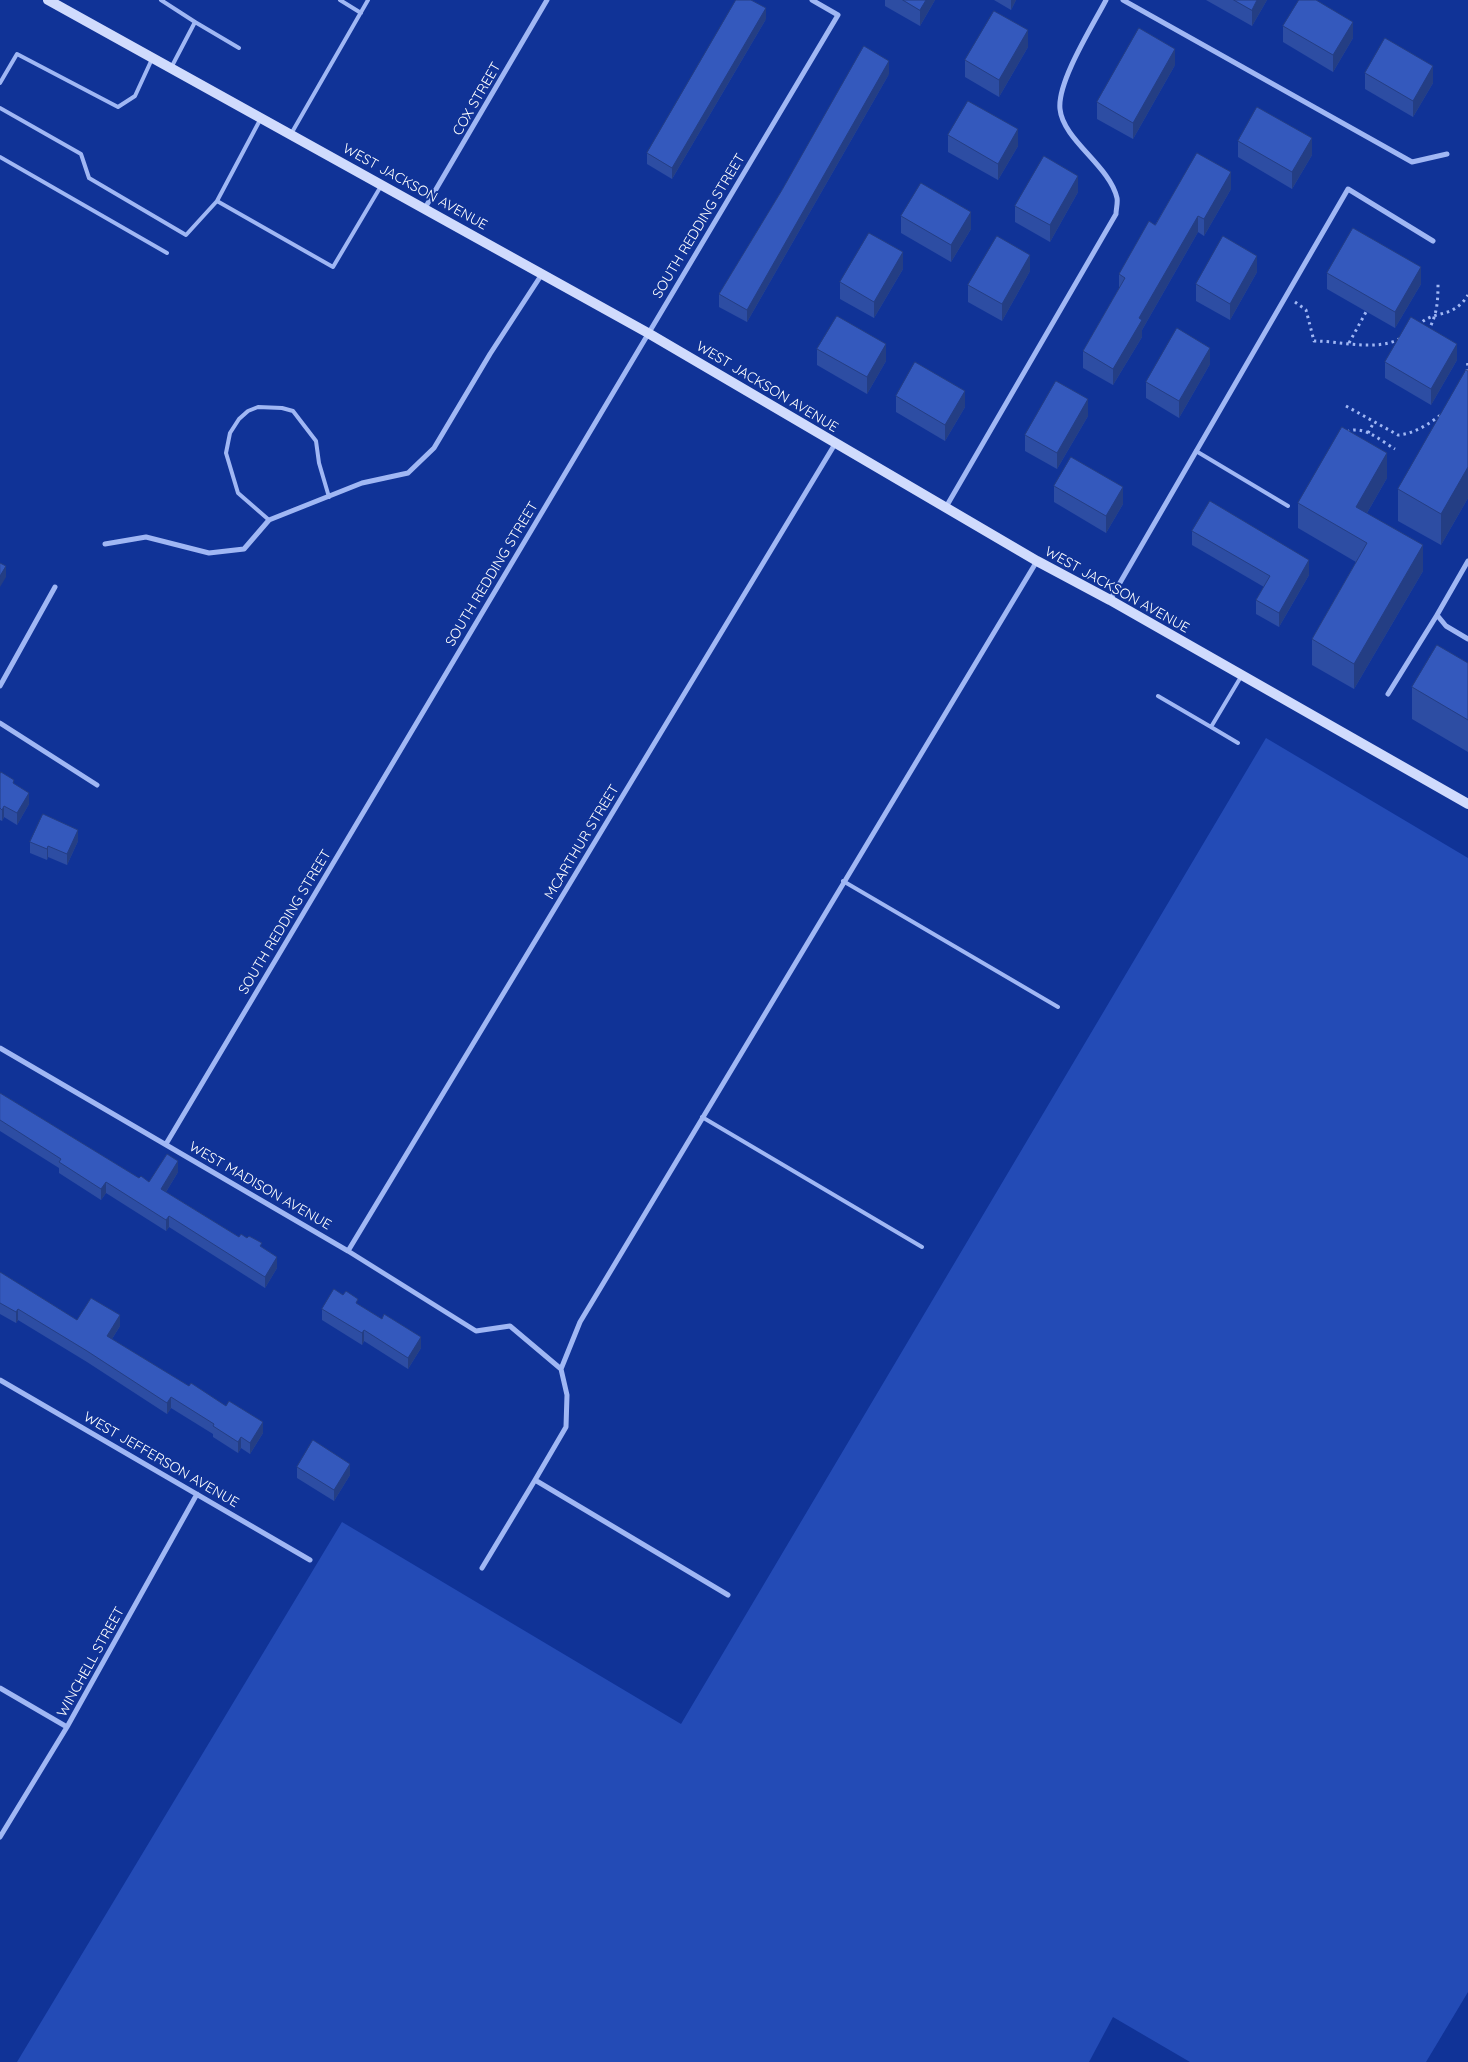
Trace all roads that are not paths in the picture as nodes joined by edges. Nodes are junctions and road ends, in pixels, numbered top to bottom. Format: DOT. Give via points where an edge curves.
graph roads {
  1 [pos="48,0"];
  2 [pos="161,0"];
  3 [pos="340,0"];
  4 [pos="368,0"];
  5 [pos="547,0"];
  6 [pos="812,0"];
  7 [pos="1106,0"];
  8 [pos="1123,0"];
  9 [pos="361,13"];
  10 [pos="195,22"];
  11 [pos="240,48"];
  12 [pos="153,58"];
  13 [pos="171,68"];
  14 [pos="0,83"];
  15 [pos="0,108"];
  16 [pos="262,118"];
  17 [pos="291,134"];
  18 [pos="1447,154"];
  19 [pos="0,157"];
  20 [pos="382,184"];
  21 [pos="218,201"];
  22 [pos="425,208"];
  23 [pos="1433,241"];
  24 [pos="167,253"];
  25 [pos="542,273"];
  26 [pos="648,333"];
  27 [pos="835,444"];
  28 [pos="1196,451"];
  29 [pos="328,497"];
  30 [pos="1288,506"];
  31 [pos="946,507"];
  32 [pos="269,520"];
  33 [pos="105,544"];
  34 [pos="1037,561"];
  35 [pos="1468,561"];
  36 [pos="55,587"];
  37 [pos="1110,600"];
  38 [pos="1437,615"];
  39 [pos="1468,639"];
  40 [pos="1242,676"];
  41 [pos="0,686"];
  42 [pos="1388,694"];
  43 [pos="1158,696"];
  44 [pos="0,723"];
  45 [pos="1211,727"];
  46 [pos="1238,743"];
  47 [pos="97,785"];
  48 [pos="1468,804"];
  49 [pos="843,881"];
  50 [pos="1058,1007"];
  51 [pos="0,1048"];
  52 [pos="702,1117"];
  53 [pos="166,1144"];
  54 [pos="922,1247"];
  55 [pos="348,1251"];
  56 [pos="561,1369"];
  57 [pos="0,1380"];
  58 [pos="535,1480"];
  59 [pos="197,1494"];
  60 [pos="310,1560"];
  61 [pos="482,1568"];
  62 [pos="728,1595"];
  63 [pos="0,1688"];
  64 [pos="67,1727"];
  65 [pos="0,1837"];
  1 -- 12 [label="street, WEST JACKSON AVENUE"];
  2 -- 10 [label="lane"];
  3 -- 9 [label="lane"];
  4 -- 9 [label="lane"];
  5 -- 22 [label="street, COX STREET"];
  6 -- 26 [label="street, SOUTH REDDING STREET" via="838,15"];
  7 -- 31 [label="street" via="1064,82 1059,108 1064,123 1109,180 1117,199 1116,214"];
  8 -- 18 [label="street" via="1412,162"];
  9 -- 17 [label="lane"];
  10 -- 11 [label="lane"];
  10 -- 13 [label="lane"];
  12 -- 13 [label="street, WEST JACKSON AVENUE"];
  12 -- 14 [label="lane" via="135,96 118,107 17,54"];
  13 -- 16 [label="street, WEST JACKSON AVENUE"];
  15 -- 21 [label="lane" via="80,154 89,178 186,235"];
  16 -- 17 [label="street, WEST JACKSON AVENUE"];
  16 -- 21 [label="lane"];
  17 -- 20 [label="street, WEST JACKSON AVENUE"];
  19 -- 24 [label="lane"];
  20 -- 21 [label="lane" via="333,267"];
  20 -- 22 [label="street, WEST JACKSON AVENUE"];
  22 -- 25 [label="street, WEST JACKSON AVENUE"];
  23 -- 28 [label="street" via="1348,190"];
  25 -- 26 [label="street, WEST JACKSON AVENUE"];
  25 -- 29 [label="street" via="434,448 408,473 362,483"];
  26 -- 27 [label="street, WEST JACKSON AVENUE"];
  26 -- 53 [label="street, SOUTH REDDING STREET"];
  27 -- 31 [label="street, WEST JACKSON AVENUE"];
  27 -- 55 [label="street, MCARTHUR STREET"];
  28 -- 30 [label="lane"];
  28 -- 37 [label="street"];
  29 -- 32 [label="street"];
  29 -- 32 [label="lane" via="316,441 293,411 258,407 239,419 230,434 226,452 238,493"];
  31 -- 34 [label="street, WEST JACKSON AVENUE"];
  32 -- 33 [label="street" via="244,549 209,553 146,537"];
  34 -- 37 [label="street, WEST JACKSON AVENUE"];
  34 -- 49 [label="street"];
  35 -- 38 [label="street"];
  36 -- 41 [label="street"];
  37 -- 40 [label="street, WEST JACKSON AVENUE"];
  38 -- 39 [label="street" via="1446,626"];
  38 -- 42 [label="street"];
  40 -- 45 [label="lane"];
  40 -- 48 [label="street, WEST JACKSON AVENUE"];
  43 -- 45 [label="lane"];
  44 -- 47 [label="street"];
  45 -- 46 [label="lane"];
  49 -- 50 [label="lane"];
  49 -- 52 [label="street"];
  51 -- 53 [label="street, WEST MADISON AVENUE"];
  52 -- 54 [label="lane"];
  52 -- 56 [label="street" via="580,1322"];
  53 -- 55 [label="street, WEST MADISON AVENUE"];
  55 -- 56 [label="street, WEST MADISON AVENUE" via="476,1331 510,1326"];
  56 -- 58 [label="street" via="567,1395 566,1427"];
  57 -- 59 [label="street, WEST JEFFERSON AVENUE"];
  58 -- 61 [label="street"];
  58 -- 62 [label="street"];
  59 -- 60 [label="street, WEST JEFFERSON AVENUE"];
  59 -- 64 [label="street, WINCHELL STREET"];
  63 -- 64 [label="street"];
  64 -- 65 [label="street, WINCHELL STREET"];
}
